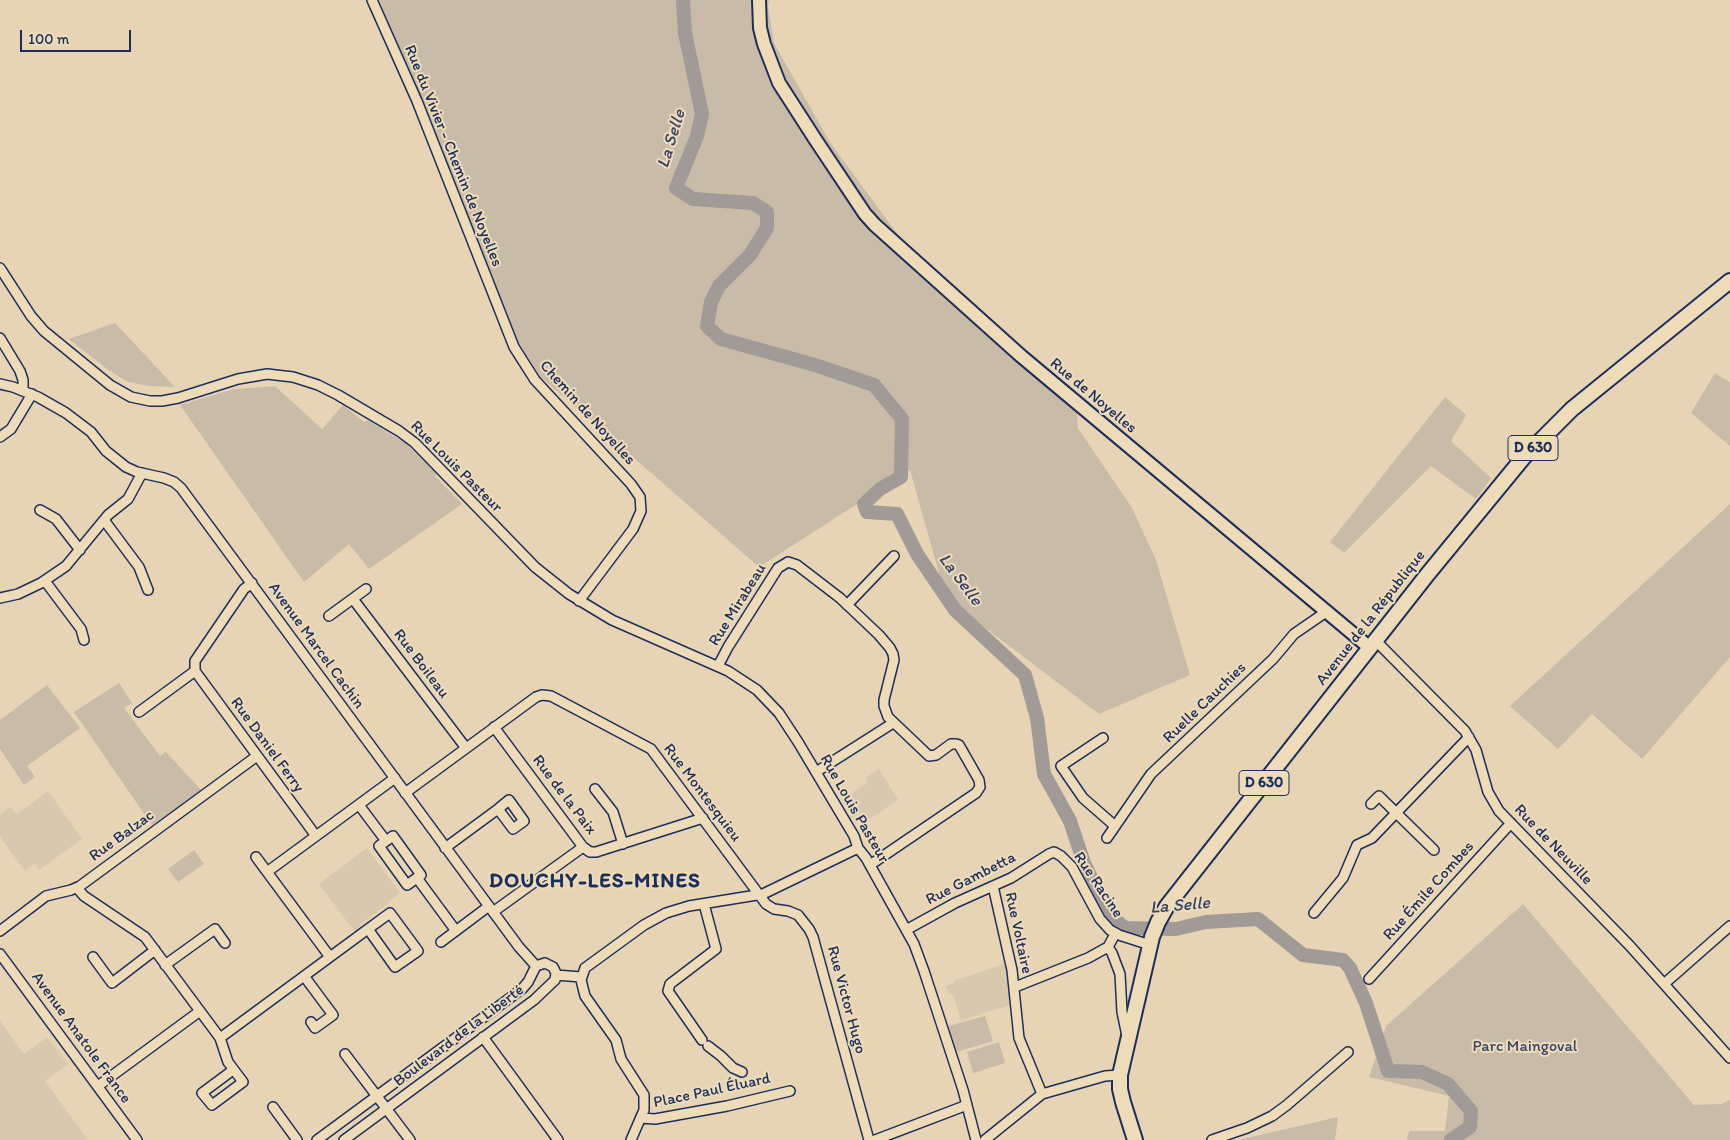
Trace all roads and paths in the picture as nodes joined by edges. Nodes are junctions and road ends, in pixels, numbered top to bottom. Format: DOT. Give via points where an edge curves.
graph roads {
  1 [pos="372,0"];
  2 [pos="759,0"];
  3 [pos="0,268"];
  4 [pos="1730,281"];
  5 [pos="504,325"];
  6 [pos="0,338"];
  7 [pos="0,384"];
  8 [pos="23,390"];
  9 [pos="32,394"];
  10 [pos="0,437"];
  11 [pos="142,473"];
  12 [pos="40,510"];
  13 [pos="104,520"];
  14 [pos="80,550"];
  15 [pos="894,556"];
  16 [pos="45,581"];
  17 [pos="252,583"];
  18 [pos="366,589"];
  19 [pos="148,590"];
  20 [pos="0,598"];
  21 [pos="353,598"];
  22 [pos="579,600"];
  23 [pos="847,604"];
  24 [pos="1326,612"];
  25 [pos="329,616"];
  26 [pos="84,640"];
  27 [pos="1373,644"];
  28 [pos="718,666"];
  29 [pos="194,671"];
  30 [pos="139,712"];
  31 [pos="893,723"];
  32 [pos="494,727"];
  33 [pos="1469,736"];
  34 [pos="1102,738"];
  35 [pos="466,748"];
  36 [pos="257,756"];
  37 [pos="816,772"];
  38 [pos="395,778"];
  39 [pos="595,789"];
  40 [pos="406,793"];
  41 [pos="1371,804"];
  42 [pos="359,805"];
  43 [pos="498,808"];
  44 [pos="1396,813"];
  45 [pos="703,818"];
  46 [pos="1511,823"];
  47 [pos="1115,826"];
  48 [pos="316,836"];
  49 [pos="1108,838"];
  50 [pos="386,841"];
  51 [pos="623,844"];
  52 [pos="583,847"];
  53 [pos="445,848"];
  54 [pos="858,848"];
  55 [pos="1434,850"];
  56 [pos="1048,854"];
  57 [pos="256,857"];
  58 [pos="870,865"];
  59 [pos="267,872"];
  60 [pos="417,878"];
  61 [pos="993,886"];
  62 [pos="77,888"];
  63 [pos="759,895"];
  64 [pos="704,904"];
  65 [pos="491,909"];
  66 [pos="1314,913"];
  67 [pos="1730,926"];
  68 [pos="368,929"];
  69 [pos="0,930"];
  70 [pos="906,930"];
  71 [pos="456,931"];
  72 [pos="1116,934"];
  73 [pos="1151,941"];
  74 [pos="225,942"];
  75 [pos="441,942"];
  76 [pos="1108,947"];
  77 [pos="155,950"];
  78 [pos="0,954"];
  79 [pos="93,957"];
  80 [pos="330,957"];
  81 [pos="166,965"];
  82 [pos="534,971"];
  83 [pos="556,975"];
  84 [pos="304,976"];
  85 [pos="581,977"];
  86 [pos="1369,979"];
  87 [pos="1664,984"];
  88 [pos="548,986"];
  89 [pos="1015,987"];
  90 [pos="200,1011"];
  91 [pos="311,1022"];
  92 [pos="483,1037"];
  93 [pos="220,1038"];
  94 [pos="1127,1040"];
  95 [pos="1348,1052"];
  96 [pos="345,1054"];
  97 [pos="1730,1058"];
  98 [pos="233,1070"];
  99 [pos="742,1072"];
  100 [pos="1120,1075"];
  101 [pos="98,1086"];
  102 [pos="790,1090"];
  103 [pos="1042,1094"];
  104 [pos="377,1096"];
  105 [pos="968,1105"];
  106 [pos="273,1107"];
  107 [pos="386,1109"];
  108 [pos="641,1118"];
  109 [pos="1127,1118"];
  110 [pos="137,1140"];
  111 [pos="297,1140"];
  112 [pos="317,1140"];
  113 [pos="344,1140"];
  114 [pos="410,1140"];
  115 [pos="558,1140"];
  116 [pos="631,1140"];
  117 [pos="869,1140"];
  118 [pos="875,1140"];
  119 [pos="976,1140"];
  120 [pos="985,1140"];
  121 [pos="1130,1140"];
  122 [pos="1135,1140"];
  123 [pos="1212,1140"];
  1 -- 5 [label="street, Rue du Vivier - Chemin de Noyelles" via="417,101"];
  2 -- 24 [label="street, Rue de Noyelles" via="762,36 772,68 786,96 865,214 1013,349"];
  3 -- 22 [label="street, Rue Louis Pasteur" via="31,316 49,336 120,392 131,397 150,401 172,399 231,380 274,374 325,388 406,435 535,567"];
  4 -- 27 [label="main road, Avenue de la République / D 630" via="1572,409 1536,444"];
  5 -- 22 [label="street, Chemin de Noyelles" via="531,375 632,484 641,500 641,511 633,529"];
  6 -- 8 [label="street" via="22,376"];
  7 -- 8 [label="street, Avenue Marcel Cachin"];
  8 -- 9 [label="street, Avenue Marcel Cachin"];
  9 -- 10 [label="street" via="11,429"];
  9 -- 11 [label="street, Avenue Marcel Cachin" via="66,413 94,435 106,452 121,464"];
  11 -- 13 [label="street" via="130,496"];
  11 -- 17 [label="street, Avenue Marcel Cachin" via="164,478 181,488"];
  12 -- 14 [label="street" via="56,520"];
  13 -- 14 [label="street"];
  13 -- 19 [label="street" via="139,567"];
  14 -- 16 [label="street" via="66,566"];
  15 -- 23 [label="street"];
  16 -- 20 [label="street" via="24,592"];
  16 -- 26 [label="street" via="81,629"];
  17 -- 29 [label="street" via="244,589 195,661"];
  17 -- 38 [label="street, Avenue Marcel Cachin"];
  18 -- 21 [label="street"];
  21 -- 25 [label="street"];
  21 -- 35 [label="street, Rue Boileau"];
  22 -- 28 [label="street, Rue Louis Pasteur" via="612,620"];
  23 -- 28 [label="street, Rue Mirabeau" via="797,565 785,562 778,568"];
  23 -- 31 [label="street" via="879,635 893,654 884,703 886,714"];
  24 -- 27 [label="street, Rue de Noyelles"];
  24 -- 47 [label="street, Ruelle Cauchies" via="1294,634 1273,659 1151,774"];
  27 -- 33 [label="street, Rue de Neuville" via="1454,718"];
  27 -- 73 [label="main road, Avenue de la République / D 630" via="1173,898"];
  28 -- 37 [label="street, Rue Louis Pasteur" via="747,682 767,699 791,730"];
  29 -- 30 [label="street"];
  29 -- 36 [label="street, Rue Daniel Ferry"];
  31 -- 37 [label="street"];
  31 -- 58 [label="street" via="929,756 956,744 979,780 980,787 978,792"];
  32 -- 35 [label="street, Rue Montesquieu"];
  32 -- 45 [label="street, Rue Montesquieu" via="536,696 551,696 651,749"];
  32 -- 52 [label="street, Rue de la Paix"];
  33 -- 44 [label="street"];
  33 -- 46 [label="street, Rue de Neuville" via="1490,797"];
  34 -- 47 [label="street" via="1061,766 1083,798"];
  35 -- 40 [label="street, Rue Montesquieu"];
  36 -- 48 [label="street, Rue Daniel Ferry"];
  36 -- 62 [label="street, Rue Balzac"];
  37 -- 54 [label="street, Rue Louis Pasteur"];
  38 -- 40 [label="street, Avenue Marcel Cachin"];
  38 -- 42 [label="street"];
  39 -- 51 [label="street, Rue de la Paix" via="613,812"];
  40 -- 53 [label="street, Avenue Marcel Cachin"];
  41 -- 44 [label="street" via="1378,796"];
  42 -- 48 [label="street"];
  42 -- 50 [label="street"];
  43 -- 53 [label="street"];
  44 -- 55 [label="street"];
  44 -- 66 [label="street" via="1372,838 1357,845 1343,878"];
  45 -- 51 [label="street, Rue de la Paix"];
  45 -- 63 [label="street, Rue Montesquieu"];
  46 -- 86 [label="street, Rue Émile Combes"];
  46 -- 87 [label="street, Rue de Neuville"];
  47 -- 49 [label="street, Ruelle Cauchies"];
  48 -- 59 [label="street"];
  50 -- 60 [label="street" via="393,836 422,875"];
  50 -- 60 [label="street" via="379,846 407,885"];
  51 -- 52 [label="street, Rue de la Paix" via="593,852"];
  52 -- 65 [label="street"];
  53 -- 65 [label="street, Avenue Marcel Cachin"];
  54 -- 58 [label="street, Rue Louis Pasteur"];
  54 -- 63 [label="street"];
  56 -- 61 [label="street, Rue Gambetta"];
  56 -- 72 [label="street, Rue Racine" via="1059,854 1072,867 1100,919"];
  57 -- 59 [label="street"];
  58 -- 70 [label="street, Rue Louis Pasteur"];
  59 -- 80 [label="street"];
  60 -- 71 [label="street"];
  61 -- 70 [label="street, Rue Gambetta" via="955,902"];
  61 -- 89 [label="street, Rue Voltaire"];
  62 -- 69 [label="street, Rue Balzac" via="46,896"];
  62 -- 77 [label="street" via="143,935"];
  63 -- 64 [label="street"];
  63 -- 117 [label="street, Rue Victor Hugo" via="771,907 798,915 813,937"];
  64 -- 85 [label="street" via="677,909 649,922 585,968"];
  64 -- 99 [label="street" via="716,949 670,984 668,991 705,1043"];
  65 -- 71 [label="street"];
  65 -- 82 [label="street, Avenue Marcel Cachin"];
  67 -- 87 [label="street"];
  68 -- 68 [label="street" via="395,967 418,951 390,913"];
  68 -- 80 [label="street"];
  70 -- 105 [label="street, Rue Louis Pasteur" via="921,961"];
  71 -- 75 [label="street"];
  72 -- 73 [label="street, Rue Racine"];
  72 -- 76 [label="street"];
  73 -- 94 [label="main road, Avenue de la République / D 630"];
  74 -- 81 [label="street" via="215,929"];
  76 -- 89 [label="street" via="1083,961"];
  76 -- 94 [label="street, Avenue de la République" via="1120,977"];
  77 -- 79 [label="street" via="112,983"];
  77 -- 81 [label="street"];
  78 -- 101 [label="street, Avenue Anatole France"];
  80 -- 84 [label="street"];
  81 -- 90 [label="street"];
  82 -- 83 [label="street" via="543,963 554,968"];
  82 -- 88 [label="street" via="537,984"];
  82 -- 104 [label="street, Boulevard de la Liberté" via="522,989"];
  83 -- 85 [label="street"];
  83 -- 88 [label="street"];
  84 -- 91 [label="street" via="333,1015 315,1028"];
  84 -- 93 [label="street"];
  85 -- 108 [label="street" via="585,996 616,1040 620,1059 644,1095"];
  87 -- 97 [label="street, Rue de Neuville"];
  88 -- 92 [label="street, Boulevard de la Liberté"];
  89 -- 103 [label="street, Rue Voltaire" via="1020,1042"];
  90 -- 93 [label="street"];
  90 -- 101 [label="street"];
  92 -- 107 [label="street, Boulevard de la Liberté"];
  92 -- 115 [label="street"];
  93 -- 98 [label="street"];
  94 -- 100 [label="main road, Avenue de la République / D 630"];
  95 -- 123 [label="street" via="1272,1116"];
  96 -- 104 [label="street, Boulevard de la Liberté"];
  100 -- 103 [label="street" via="1105,1076"];
  100 -- 109 [label="main road, Avenue de la République / D 630"];
  101 -- 110 [label="street, Avenue Anatole France"];
  102 -- 108 [label="street, Place Paul Éluard" via="665,1118"];
  103 -- 120 [label="street"];
  104 -- 107 [label="street, Boulevard de la Liberté"];
  104 -- 112 [label="street, Boulevard de la Liberté"];
  105 -- 118 [label="street"];
  105 -- 119 [label="street, Rue Louis Pasteur"];
  106 -- 111 [label="street"];
  107 -- 113 [label="street, Boulevard de la Liberté"];
  107 -- 114 [label="street, Boulevard de la Liberté"];
  108 -- 116 [label="street"];
  109 -- 121 [label="main road, Avenue de la République / D 630"];
  109 -- 122 [label="main road, Avenue de la République / D 630"];
}
